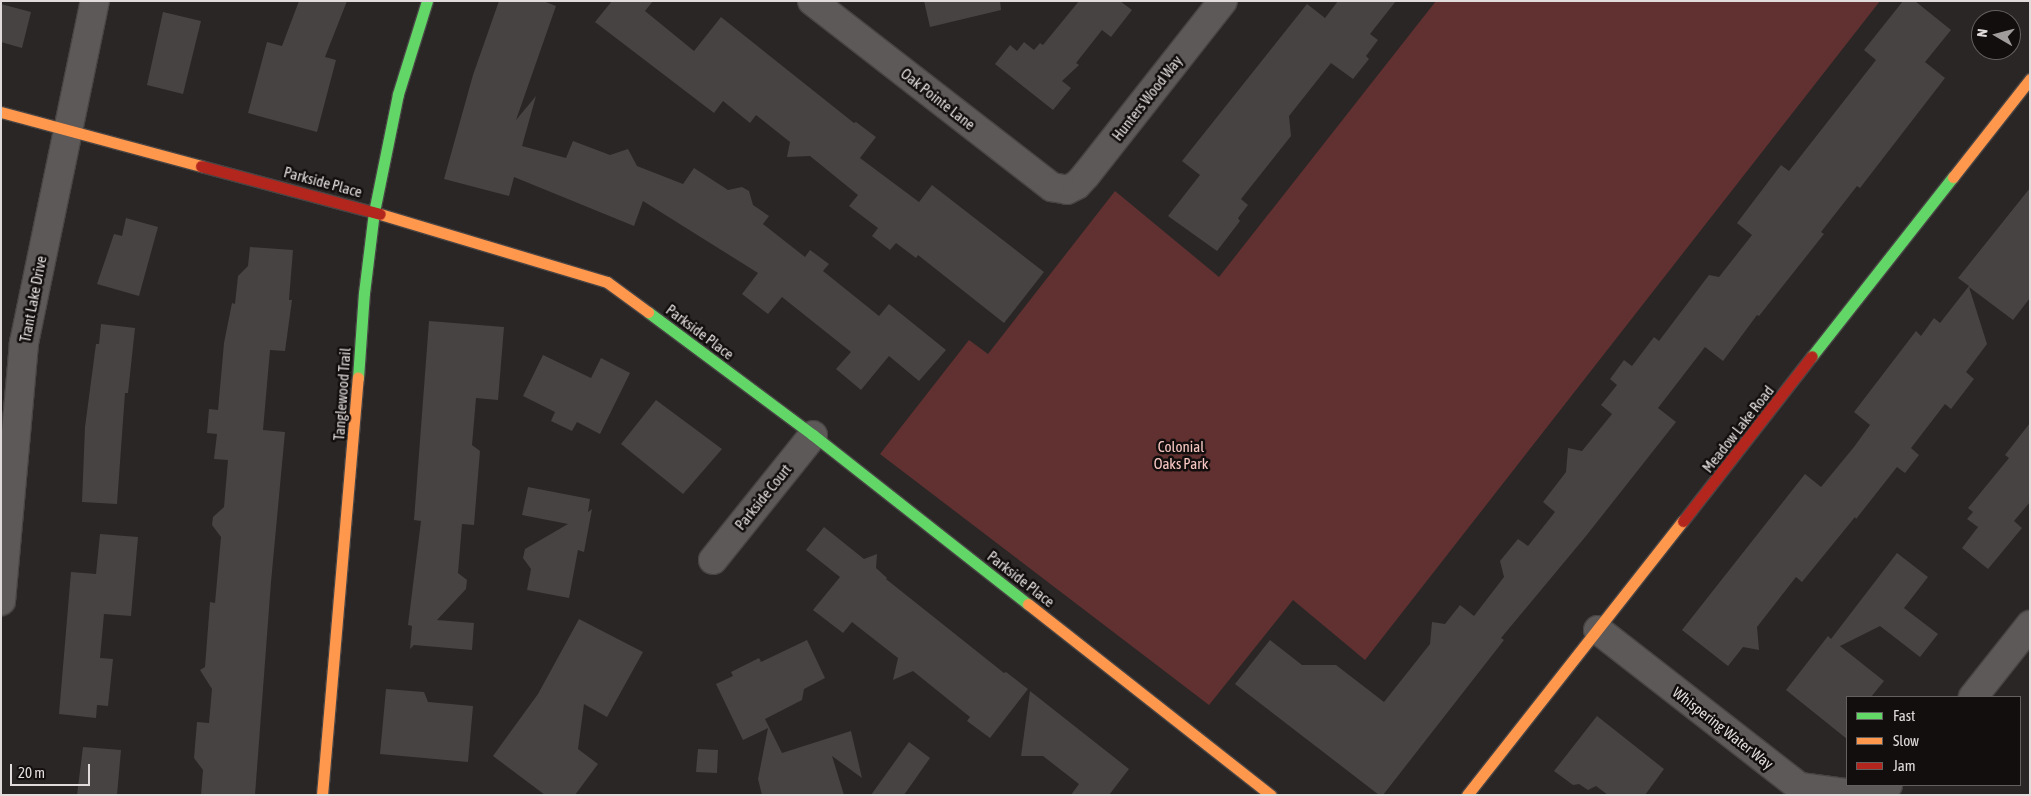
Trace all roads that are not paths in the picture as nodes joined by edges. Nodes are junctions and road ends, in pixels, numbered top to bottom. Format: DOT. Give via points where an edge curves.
graph roads {
  1 [pos="95,1"];
  2 [pos="427,1"];
  3 [pos="812,1"];
  4 [pos="1223,1"];
  5 [pos="2030,80"];
  6 [pos="1,112"];
  7 [pos="67,128"];
  8 [pos="1067,190"];
  9 [pos="374,212"];
  10 [pos="813,435"];
  11 [pos="713,560"];
  12 [pos="1,601"];
  13 [pos="2030,625"];
  14 [pos="1598,630"];
  15 [pos="1974,696"];
  16 [pos="1886,786"];
  17 [pos="322,795"];
  18 [pos="1271,795"];
  19 [pos="1467,795"];
  20 [pos="1862,795"];
  21 [pos="1872,795"];
  1 -- 7 [label="street, Trant Lake Drive"];
  2 -- 9 [label="street, Tanglewood Trail" via="398,94"];
  3 -- 8 [label="street, Oak Pointe Lane" via="1052,187"];
  4 -- 8 [label="street, Hunters Wood Way" via="1077,185"];
  5 -- 14 [label="street, Meadow Lake Road"];
  6 -- 7 [label="street, Parkside Place"];
  7 -- 9 [label="street, Parkside Place"];
  7 -- 12 [label="street, Trant Lake Drive" via="24,343"];
  9 -- 10 [label="street, Parkside Place" via="607,282"];
  9 -- 17 [label="street, Tanglewood Trail" via="364,293"];
  10 -- 11 [label="street, Parkside Court"];
  10 -- 18 [label="street, Parkside Place"];
  13 -- 15 [label="street"];
  14 -- 19 [label="street, Meadow Lake Road"];
  14 -- 20 [label="street, Whispering Water Way" via="1800,787"];
  16 -- 21 [label="street"];
}
